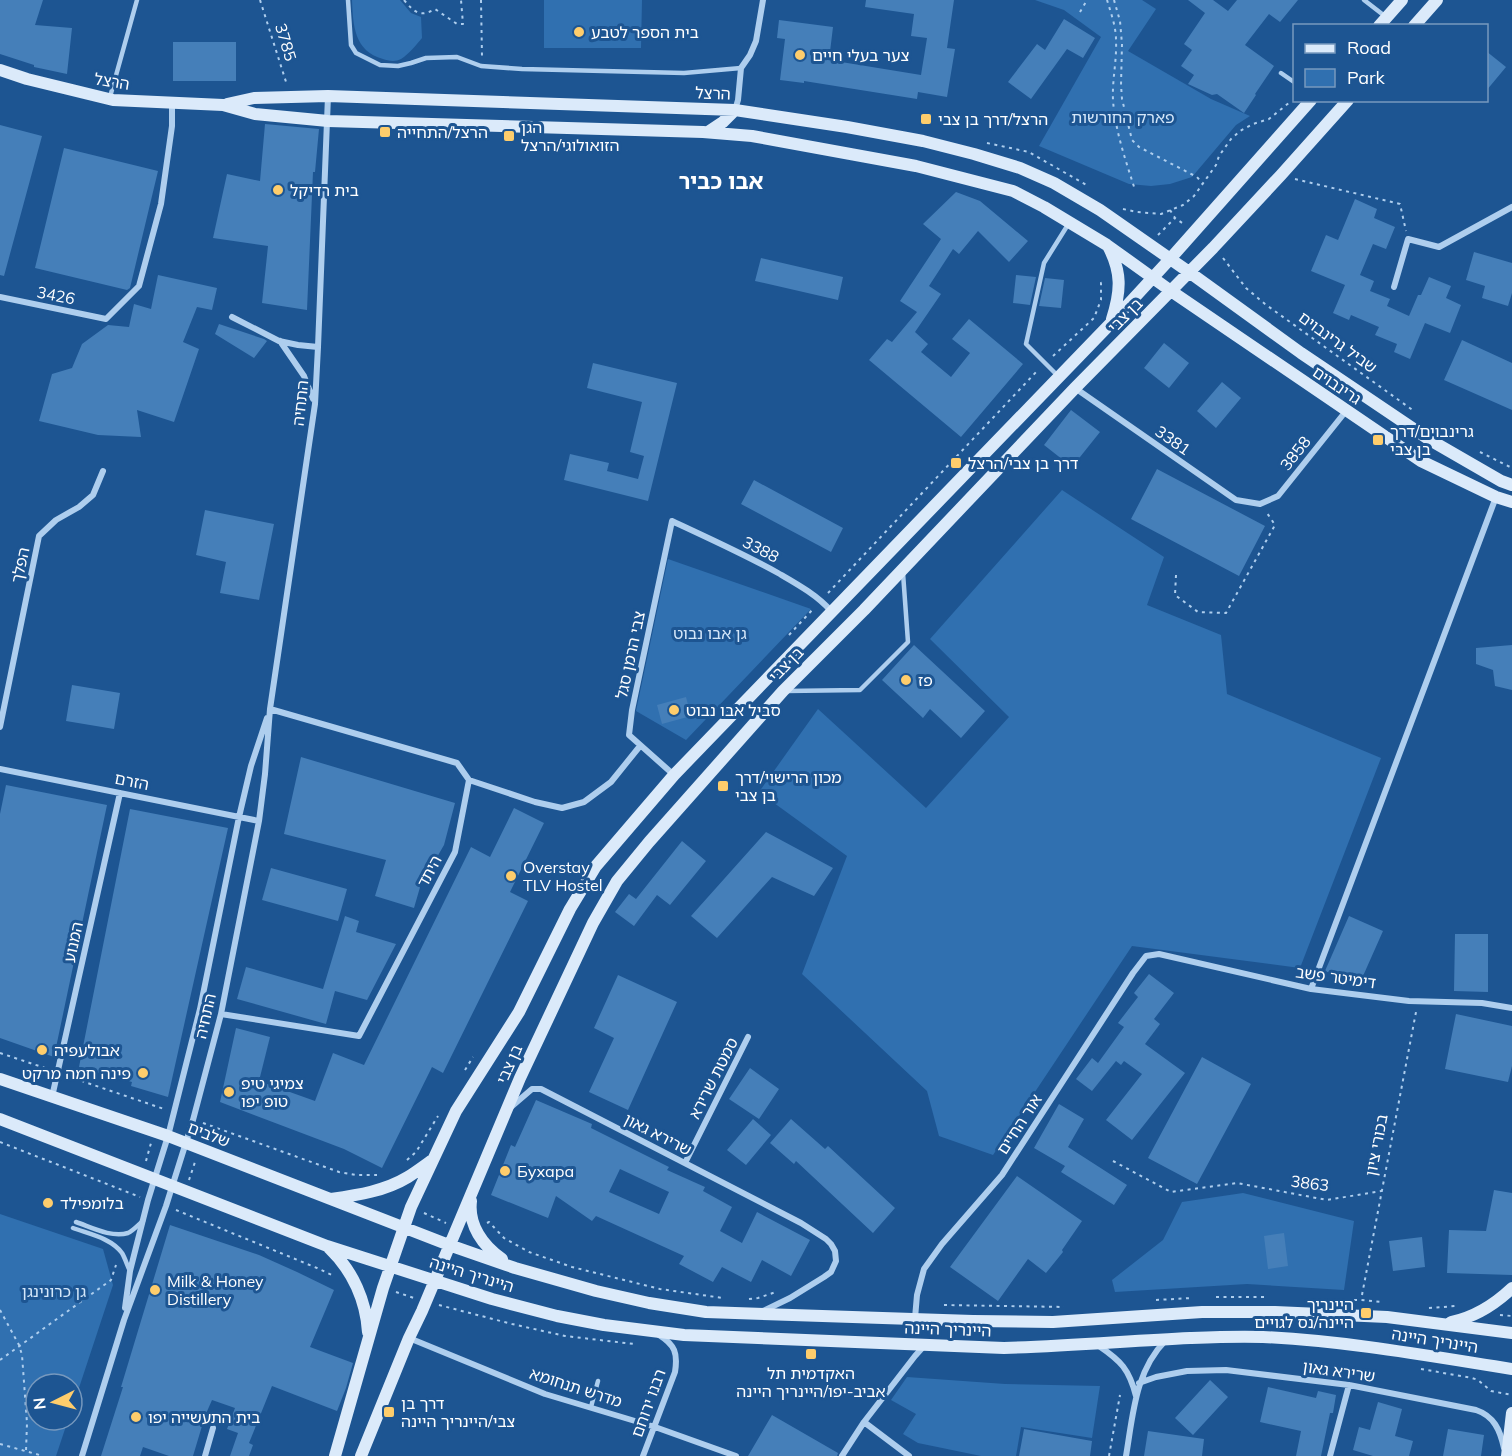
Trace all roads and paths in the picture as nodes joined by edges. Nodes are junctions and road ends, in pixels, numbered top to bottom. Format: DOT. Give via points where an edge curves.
graph roads {
  1 [pos="137,0"];
  2 [pos="260,0"];
  3 [pos="348,0"];
  4 [pos="404,0"];
  5 [pos="461,0"];
  6 [pos="481,0"];
  7 [pos="763,0"];
  8 [pos="1087,0"];
  9 [pos="1107,0"];
  10 [pos="1114,0"];
  11 [pos="1364,0"];
  12 [pos="1402,0"];
  13 [pos="1437,0"];
  14 [pos="1080,12"];
  15 [pos="1383,21"];
  16 [pos="1416,24"];
  17 [pos="482,66"];
  18 [pos="741,68"];
  19 [pos="0,70"];
  20 [pos="1281,73"];
  21 [pos="1293,81"];
  22 [pos="288,91"];
  23 [pos="328,96"];
  24 [pos="109,99"];
  25 [pos="1293,99"];
  26 [pos="172,102"];
  27 [pos="1309,102"];
  28 [pos="1346,102"];
  29 [pos="223,105"];
  30 [pos="735,110"];
  31 [pos="773,116"];
  32 [pos="328,121"];
  33 [pos="708,132"];
  34 [pos="752,136"];
  35 [pos="1281,176"];
  36 [pos="1082,182"];
  37 [pos="1203,184"];
  38 [pos="1092,189"];
  39 [pos="1135,190"];
  40 [pos="1512,207"];
  41 [pos="1122,208"];
  42 [pos="1170,210"];
  43 [pos="1070,223"];
  44 [pos="1194,231"];
  45 [pos="1408,239"];
  46 [pos="1107,245"];
  47 [pos="1213,248"];
  48 [pos="1170,259"];
  49 [pos="1189,272"];
  50 [pos="1153,277"];
  51 [pos="1394,287"];
  52 [pos="1171,291"];
  53 [pos="0,297"];
  54 [pos="232,317"];
  55 [pos="1110,323"];
  56 [pos="279,341"];
  57 [pos="318,347"];
  58 [pos="1058,376"];
  59 [pos="1075,388"];
  60 [pos="315,404"];
  61 [pos="1346,411"];
  62 [pos="1420,416"];
  63 [pos="1475,450"];
  64 [pos="1512,468"];
  65 [pos="102,471"];
  66 [pos="1512,485"];
  67 [pos="1496,497"];
  68 [pos="1512,502"];
  69 [pos="1260,504"];
  70 [pos="672,521"];
  71 [pos="903,568"];
  72 [pos="1176,575"];
  73 [pos="831,612"];
  74 [pos="783,691"];
  75 [pos="270,709"];
  76 [pos="0,727"];
  77 [pos="640,746"];
  78 [pos="0,769"];
  79 [pos="674,775"];
  80 [pos="469,780"];
  81 [pos="120,793"];
  82 [pos="239,817"];
  83 [pos="259,821"];
  84 [pos="1159,954"];
  85 [pos="1311,989"];
  86 [pos="1418,1001"];
  87 [pos="1512,1008"];
  88 [pos="221,1014"];
  89 [pos="748,1037"];
  90 [pos="0,1053"];
  91 [pos="58,1073"];
  92 [pos="0,1079"];
  93 [pos="52,1097"];
  94 [pos="162,1108"];
  95 [pos="506,1112"];
  96 [pos="174,1113"];
  97 [pos="0,1119"];
  98 [pos="193,1120"];
  99 [pos="207,1125"];
  100 [pos="155,1132"];
  101 [pos="168,1136"];
  102 [pos="186,1143"];
  103 [pos="199,1148"];
  104 [pos="432,1160"];
  105 [pos="1113,1161"];
  106 [pos="685,1163"];
  107 [pos="142,1175"];
  108 [pos="154,1179"];
  109 [pos="172,1186"];
  110 [pos="389,1186"];
  111 [pos="185,1191"];
  112 [pos="472,1191"];
  113 [pos="1381,1191"];
  114 [pos="329,1199"];
  115 [pos="411,1207"];
  116 [pos="143,1221"];
  117 [pos="76,1222"];
  118 [pos="403,1227"];
  119 [pos="456,1227"];
  120 [pos="73,1228"];
  121 [pos="475,1228"];
  122 [pos="449,1245"];
  123 [pos="327,1246"];
  124 [pos="120,1251"];
  125 [pos="390,1266"];
  126 [pos="516,1268"];
  127 [pos="130,1271"];
  128 [pos="434,1280"];
  129 [pos="1512,1288"];
  130 [pos="1362,1295"];
  131 [pos="1269,1297"];
  132 [pos="725,1298"];
  133 [pos="1192,1298"];
  134 [pos="1212,1298"];
  135 [pos="745,1300"];
  136 [pos="1340,1300"];
  137 [pos="784,1301"];
  138 [pos="1147,1301"];
  139 [pos="1382,1302"];
  140 [pos="939,1305"];
  141 [pos="1463,1305"];
  142 [pos="1066,1307"];
  143 [pos="1425,1308"];
  144 [pos="1486,1308"];
  145 [pos="0,1310"];
  146 [pos="757,1314"];
  147 [pos="1512,1316"];
  148 [pos="915,1318"];
  149 [pos="124,1320"];
  150 [pos="1445,1323"];
  151 [pos="654,1332"];
  152 [pos="1512,1333"];
  153 [pos="369,1338"];
  154 [pos="409,1338"];
  155 [pos="1166,1339"];
  156 [pos="1096,1344"];
  157 [pos="19,1345"];
  158 [pos="925,1345"];
  159 [pos="0,1360"];
  160 [pos="1512,1369"];
  161 [pos="598,1381"];
  162 [pos="1139,1383"];
  163 [pos="1349,1384"];
  164 [pos="1119,1395"];
  165 [pos="1136,1396"];
  166 [pos="591,1407"];
  167 [pos="1512,1413"];
  168 [pos="864,1422"];
  169 [pos="655,1427"];
  170 [pos="213,1428"];
  171 [pos="0,1444"];
  172 [pos="26,1451"];
  173 [pos="43,1456"];
  174 [pos="82,1456"];
  175 [pos="205,1456"];
  176 [pos="335,1456"];
  177 [pos="361,1456"];
  178 [pos="643,1456"];
  179 [pos="736,1456"];
  180 [pos="842,1456"];
  181 [pos="909,1456"];
  182 [pos="1109,1456"];
  183 [pos="1126,1456"];
  184 [pos="1330,1456"];
  185 [pos="1506,1456"];
  1 -- 24 [label="lane"];
  2 -- 22 [label="path, 3785"];
  3 -- 17 [label="lane" via="351,45 363,57 380,65 398,66 426,58 457,57"];
  4 -- 5 [label="path" via="416,12 435,9 463,24"];
  6 -- 17 [label="path"];
  7 -- 18 [label="street" via="756,41"];
  8 -- 14 [label="path"];
  9 -- 39 [label="path" via="1116,40 1113,103"];
  10 -- 37 [label="path" via="1122,44 1122,99 1132,140"];
  11 -- 15 [label="lane"];
  12 -- 15 [label="main road"];
  13 -- 16 [label="main road"];
  17 -- 18 [label="lane" via="684,73"];
  18 -- 30 [label="street"];
  19 -- 24 [label="main road, הרצל"];
  20 -- 21 [label="lane"];
  23 -- 29 [label="main road, הרצל" via="254,98"];
  23 -- 30 [label="main road, הרצל"];
  23 -- 32 [label="street, התחיה"];
  24 -- 26 [label="main road, הרצל"];
  25 -- 37 [label="path" via="1269,119 1253,124 1231,139"];
  26 -- 29 [label="main road, הרצל"];
  26 -- 53 [label="street, 3426" via="161,204 139,286 106,318"];
  27 -- 44 [label="main road, בן צבי"];
  28 -- 35 [label="main road, בן צבי"];
  29 -- 32 [label="main road, הרצל" via="255,114"];
  30 -- 31 [label="main road, הרצל"];
  30 -- 33 [label="main road"];
  31 -- 34 [label="main road"];
  31 -- 48 [label="main road, הרצל" via="923,141 1020,168 1054,183"];
  32 -- 33 [label="main road, הרצל"];
  32 -- 57 [label="street, התחיה"];
  33 -- 34 [label="main road, הרצל"];
  34 -- 43 [label="main road, הרצל" via="967,178 1013,192"];
  35 -- 45 [label="path" via="1400,204"];
  35 -- 47 [label="main road, בן צבי"];
  36 -- 38 [label="path"];
  37 -- 42 [label="path" via="1184,205"];
  40 -- 45 [label="street" via="1439,247"];
  41 -- 42 [label="path" via="1149,214"];
  42 -- 44 [label="path" via="1174,218"];
  43 -- 46 [label="main road, הרצל"];
  43 -- 58 [label="lane" via="1044,263 1026,344"];
  44 -- 48 [label="main road, בן צבי"];
  45 -- 51 [label="street"];
  46 -- 50 [label="main road, הרצל"];
  46 -- 55 [label="main road" via="1119,280"];
  47 -- 49 [label="main road, בן צבי"];
  47 -- 62 [label="path, שביל גרינבוים" via="1264,304"];
  48 -- 49 [label="main road, גרינבוים"];
  48 -- 50 [label="main road, בן צבי"];
  49 -- 52 [label="main road, בן צבי"];
  49 -- 66 [label="main road, גרינבוים" via="1430,440"];
  50 -- 52 [label="main road, גרינבוים"];
  50 -- 55 [label="main road, בן צבי"];
  52 -- 59 [label="main road, בן צבי"];
  52 -- 61 [label="main road, גרינבוים"];
  54 -- 56 [label="street"];
  55 -- 58 [label="main road, בן צבי"];
  56 -- 57 [label="street"];
  56 -- 60 [label="street" via="304,376"];
  57 -- 60 [label="street, התחיה"];
  58 -- 73 [label="main road, בן צבי"];
  59 -- 69 [label="street, 3381" via="1236,500"];
  59 -- 71 [label="main road, בן צבי"];
  60 -- 75 [label="street, התחיה"];
  61 -- 67 [label="main road, גרינבוים" via="1421,461"];
  61 -- 69 [label="street, 3858" via="1278,496"];
  63 -- 64 [label="path"];
  65 -- 76 [label="street, הפלך" via="93,495 39,536"];
  67 -- 68 [label="main road, גרינבוים"];
  67 -- 85 [label="street"];
  69 -- 72 [label="path" via="1275,525 1226,613 1198,612 1175,595"];
  70 -- 73 [label="street, 3388" via="792,581 821,600"];
  70 -- 77 [label="street, צבי הרמן סגל" via="632,710 629,735"];
  71 -- 74 [label="main road, בן צבי"];
  71 -- 74 [label="lane" via="908,642 860,690"];
  73 -- 79 [label="main road, בן צבי"];
  74 -- 95 [label="main road, בן צבי" via="617,881 593,923"];
  75 -- 80 [label="street" via="457,763"];
  75 -- 82 [label="street, התחיה"];
  75 -- 83 [label="street, התחיה"];
  77 -- 79 [label="street, צבי הרמן סגל"];
  77 -- 80 [label="street" via="610,782 584,802 562,808"];
  78 -- 81 [label="street, הזרם"];
  79 -- 104 [label="main road, בן צבי" via="596,867 570,909 519,1012 456,1112"];
  80 -- 88 [label="street, היתד" via="455,852 359,1036"];
  81 -- 82 [label="street, הזרם"];
  81 -- 91 [label="street, המנוע"];
  82 -- 83 [label="street, הזרם"];
  82 -- 96 [label="street, התחיה" via="200,1009"];
  83 -- 88 [label="street, התחיה"];
  84 -- 85 [label="street, דימיטר פשב"];
  84 -- 148 [label="street, אור החיים" via="1146,956 1133,973 1002,1175 924,1269"];
  85 -- 86 [label="street, דימיטר פשב"];
  86 -- 87 [label="street, דימיטר פשב"];
  86 -- 113 [label="path, בכורי ציון"];
  88 -- 98 [label="street, התחיה"];
  89 -- 106 [label="street, סמטת שרירא"];
  90 -- 91 [label="path"];
  91 -- 93 [label="street, המנוע"];
  91 -- 94 [label="path"];
  92 -- 93 [label="main road, שלבים"];
  93 -- 100 [label="main road, שלבים"];
  94 -- 96 [label="path"];
  94 -- 100 [label="path"];
  95 -- 106 [label="street, שרירא גאון" via="532,1089 541,1089"];
  95 -- 112 [label="main road, בן צבי"];
  96 -- 101 [label="street, התחיה"];
  97 -- 107 [label="main road"];
  98 -- 99 [label="path"];
  98 -- 102 [label="street, התחיה"];
  99 -- 103 [label="path"];
  99 -- 110 [label="path" via="339,1172 385,1173"];
  100 -- 101 [label="main road, שלבים"];
  100 -- 107 [label="path"];
  101 -- 102 [label="main road, שלבים"];
  101 -- 108 [label="street, התחיה"];
  102 -- 103 [label="main road, שלבים"];
  102 -- 109 [label="street, התחיה"];
  103 -- 111 [label="path"];
  103 -- 114 [label="main road, שלבים"];
  104 -- 110 [label="main road"];
  104 -- 115 [label="main road, בן צבי"];
  105 -- 113 [label="path, 3863" via="1171,1191 1237,1183 1326,1200"];
  106 -- 137 [label="street, שרירא גאון" via="801,1223 831,1244 836,1261 831,1272"];
  107 -- 108 [label="main road"];
  108 -- 109 [label="main road"];
  108 -- 116 [label="street, התחיה"];
  109 -- 111 [label="main road"];
  109 -- 149 [label="street, התחיה"];
  110 -- 114 [label="main road"];
  111 -- 123 [label="main road"];
  112 -- 119 [label="main road, בן צבי"];
  112 -- 121 [label="main road" via="470,1205"];
  113 -- 130 [label="path, בכורי ציון"];
  114 -- 118 [label="main road, שלבים"];
  115 -- 118 [label="main road, בן צבי"];
  115 -- 119 [label="path"];
  116 -- 117 [label="lane" via="129,1233 118,1234"];
  116 -- 127 [label="street, התחיה"];
  118 -- 122 [label="main road, היינריך היינה"];
  118 -- 125 [label="main road, בן צבי"];
  119 -- 122 [label="main road, בן צבי"];
  120 -- 124 [label="lane" via="104,1239"];
  121 -- 126 [label="main road" via="486,1246"];
  121 -- 132 [label="path" via="489,1222 504,1238 529,1252 572,1267 660,1288"];
  122 -- 126 [label="main road, היינריך היינה"];
  122 -- 128 [label="main road, בן צבי"];
  123 -- 125 [label="main road"];
  123 -- 153 [label="main road" via="340,1258 358,1288"];
  124 -- 127 [label="lane"];
  124 -- 157 [label="path" via="111,1280"];
  125 -- 128 [label="main road, היינריך היינה"];
  125 -- 153 [label="main road, בן צבי"];
  126 -- 146 [label="main road, היינריך היינה" via="649,1303 706,1312"];
  127 -- 149 [label="street, התחיה"];
  128 -- 151 [label="main road, היינריך היינה" via="557,1317"];
  128 -- 154 [label="main road, בן צבי"];
  129 -- 144 [label="main road"];
  131 -- 134 [label="path"];
  133 -- 138 [label="path"];
  135 -- 137 [label="path" via="778,1291"];
  136 -- 139 [label="path"];
  137 -- 146 [label="street"];
  140 -- 142 [label="path"];
  141 -- 143 [label="path"];
  144 -- 147 [label="path" via="1490,1315"];
  144 -- 150 [label="main road" via="1462,1320"];
  145 -- 157 [label="path"];
  146 -- 148 [label="main road, היינריך היינה"];
  148 -- 150 [label="main road, היינריך היינה" via="1053,1322 1202,1312 1275,1312"];
  149 -- 174 [label="street, התחיה"];
  150 -- 152 [label="main road, היינריך היינה"];
  151 -- 158 [label="main road, היינריך היינה"];
  151 -- 169 [label="street, רבנו ירוחם" via="668,1341 676,1355 675,1372"];
  153 -- 176 [label="main road, בן צבי"];
  154 -- 166 [label="street, מדרש תנחומא" via="545,1394"];
  154 -- 177 [label="main road, בן צבי"];
  155 -- 156 [label="main road, היינריך היינה"];
  155 -- 160 [label="main road, היינריך היינה" via="1318,1340"];
  155 -- 162 [label="street"];
  156 -- 158 [label="main road, היינריך היינה" via="1004,1348"];
  156 -- 165 [label="street" via="1125,1367"];
  157 -- 159 [label="path"];
  157 -- 172 [label="path"];
  158 -- 168 [label="street"];
  161 -- 166 [label="lane"];
  162 -- 163 [label="street, שרירא גאון" via="1187,1371 1226,1370"];
  162 -- 165 [label="street"];
  163 -- 184 [label="street"];
  163 -- 185 [label="street, שרירא גאון" via="1483,1412 1497,1427"];
  164 -- 182 [label="path"];
  165 -- 183 [label="street"];
  166 -- 169 [label="street, מדרש תנחומא"];
  167 -- 185 [label="main road"];
  168 -- 180 [label="street"];
  168 -- 181 [label="street"];
  169 -- 178 [label="street, רבנו ירוחם"];
  169 -- 179 [label="street, מדרש תנחומא"];
  170 -- 175 [label="street"];
  171 -- 172 [label="path"];
  172 -- 173 [label="path"];
}
